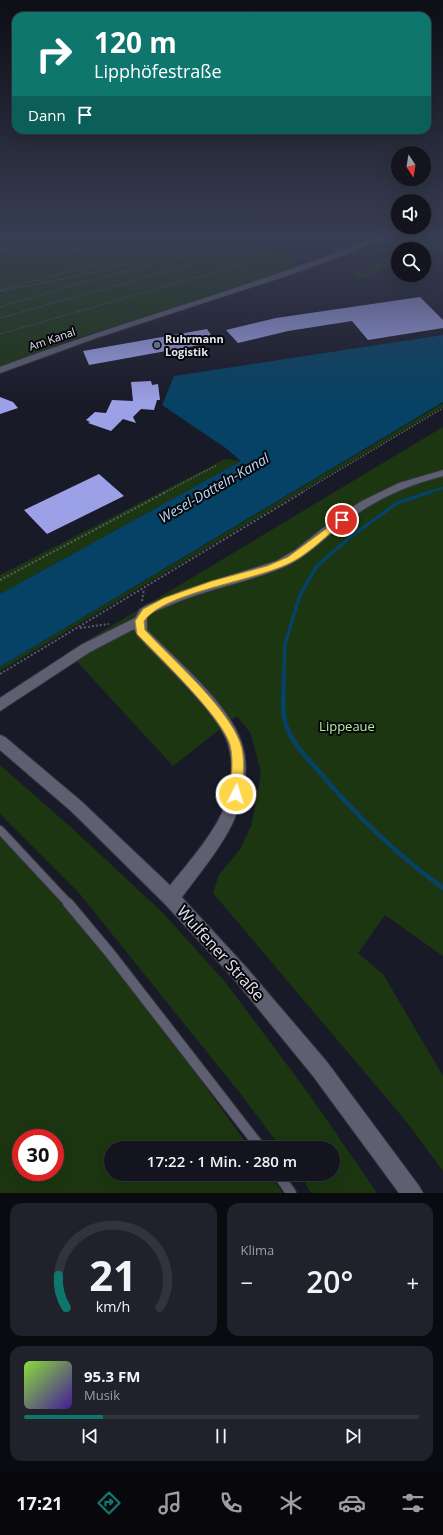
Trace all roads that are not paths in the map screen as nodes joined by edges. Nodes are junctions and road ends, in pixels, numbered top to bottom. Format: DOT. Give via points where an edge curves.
graph roads {
  1 [pos="232,292"];
  2 [pos="0,370"];
  3 [pos="443,473"];
  4 [pos="140,621"];
  5 [pos="0,704"];
  6 [pos="0,741"];
  7 [pos="0,830"];
  8 [pos="171,898"];
  9 [pos="256,1141"];
  10 [pos="283,1181"];
  11 [pos="291,1193"];
  12 [pos="412,1193"];
  1 -- 2 [label="street, Am Kanal"];
  3 -- 4 [label="street" via="411,481 379,495 292,559 167,601 146,611"];
  4 -- 5 [label="street" via="114,631"];
  4 -- 8 [label="street" via="141,632 208,703 226,727 235,744 238,766 236,794 224,825"];
  6 -- 8 [label="street, Wulfener Straße" via="76,806"];
  7 -- 9 [label="lane" via="67,901 109,952"];
  8 -- 12 [label="street, Wulfener Straße" via="320,1069"];
  10 -- 11 [label="lane"];
}
